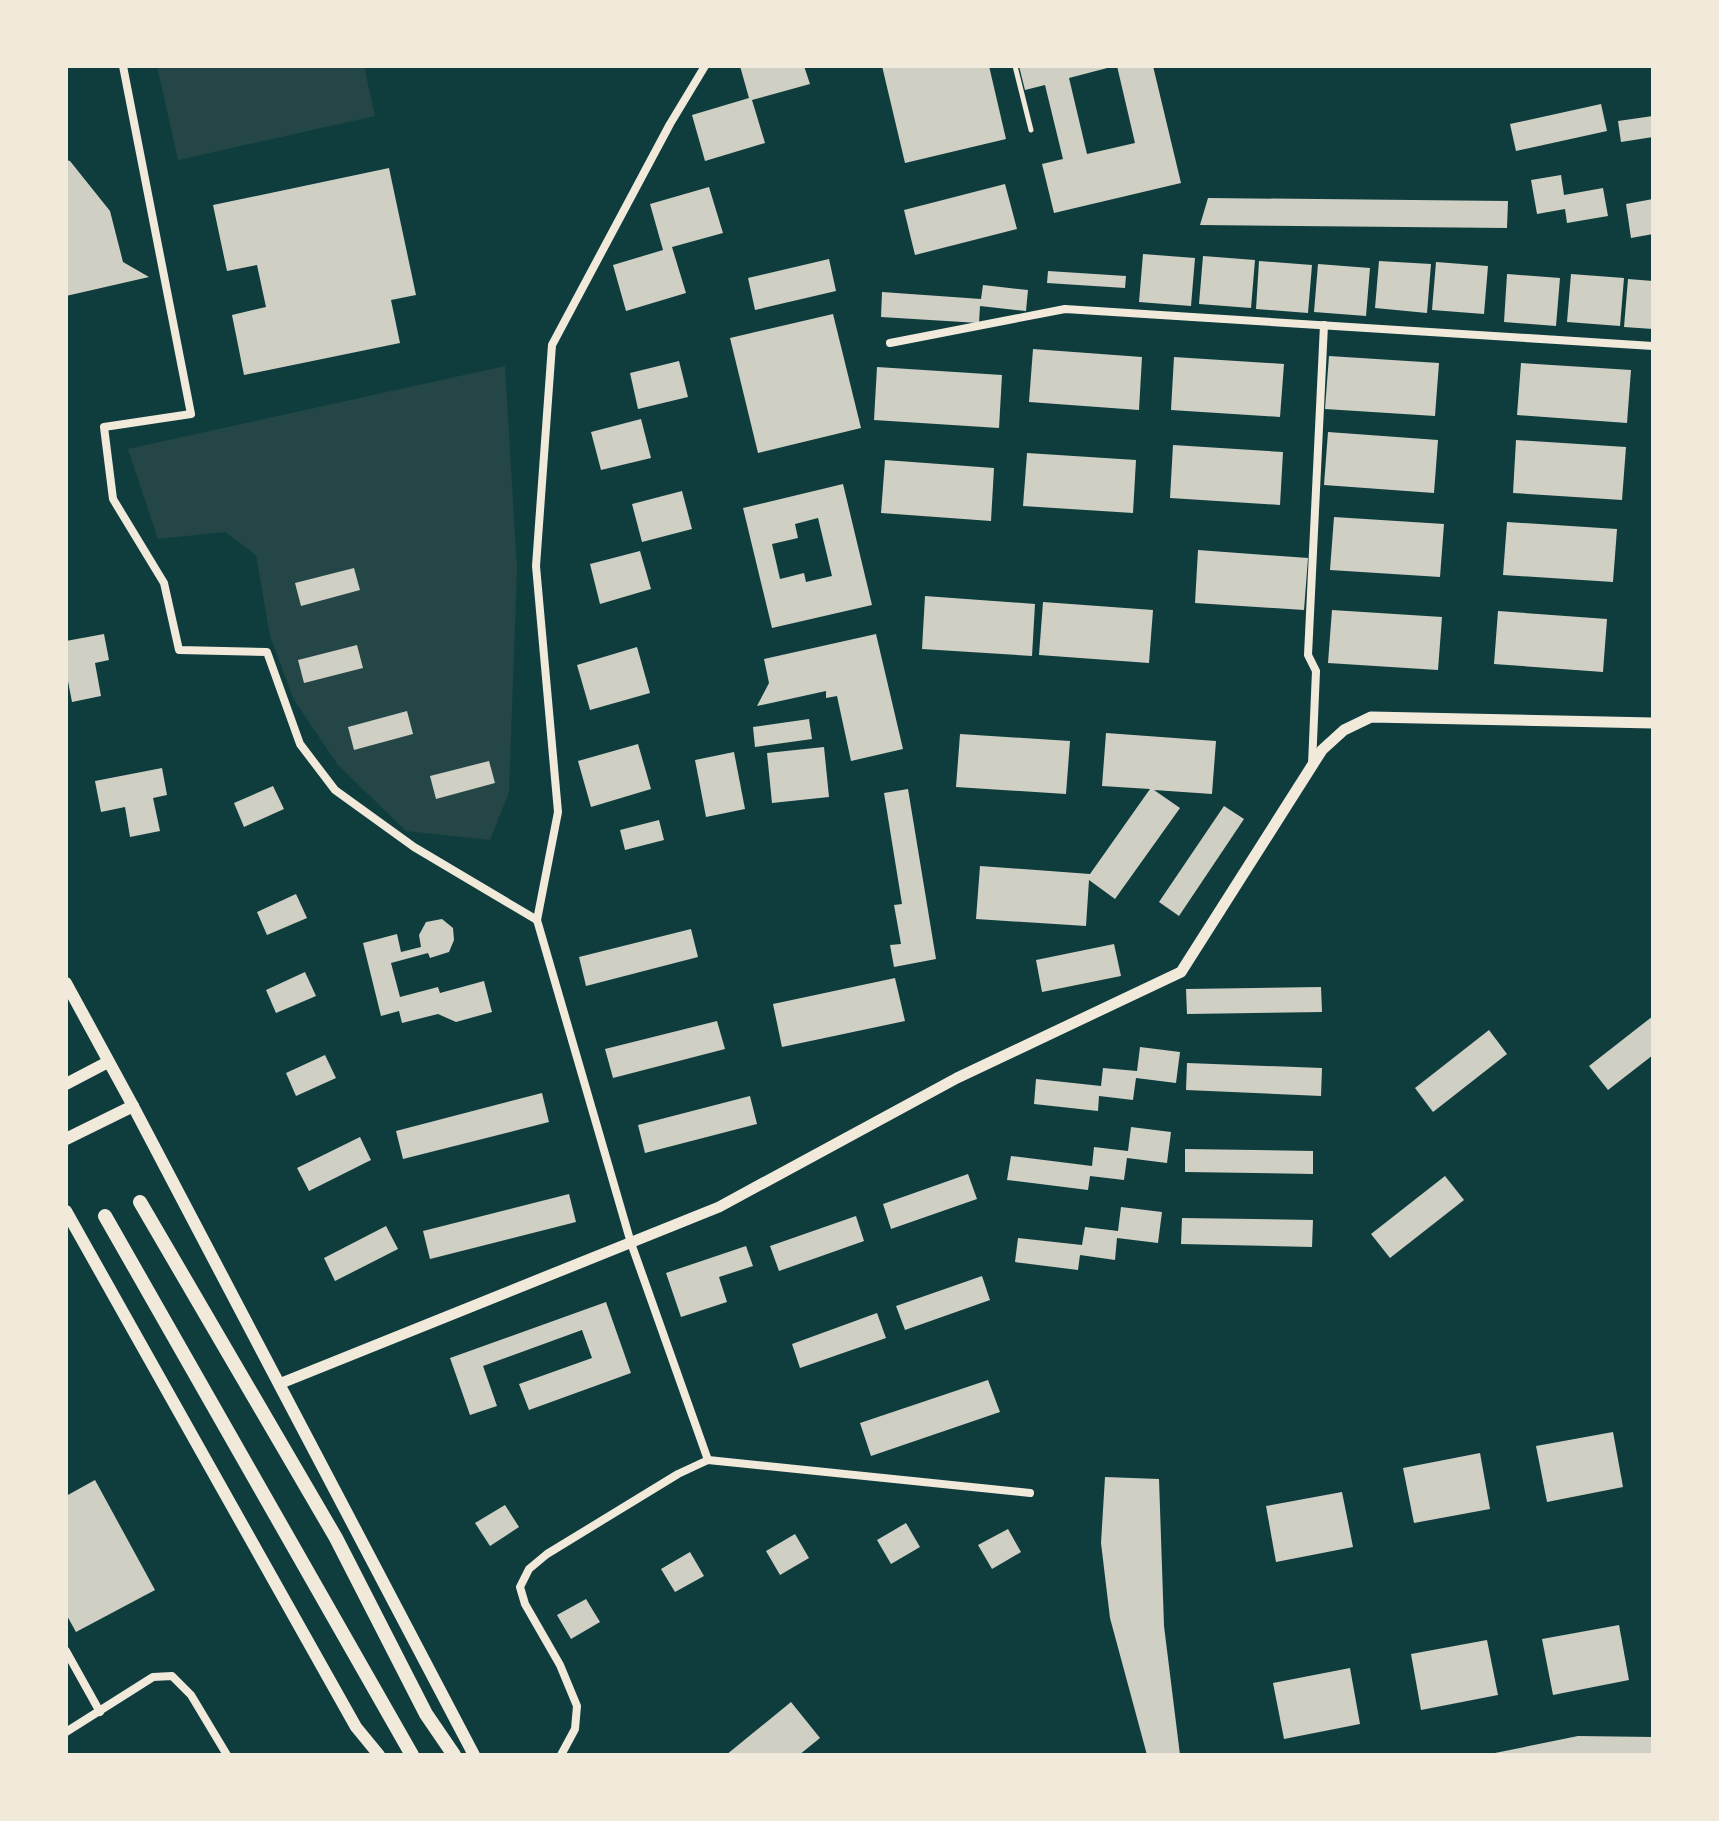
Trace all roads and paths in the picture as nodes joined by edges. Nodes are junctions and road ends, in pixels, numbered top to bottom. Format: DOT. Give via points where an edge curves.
graph roads {
  1 [pos="123,66"];
  2 [pos="705,66"];
  3 [pos="1015,66"];
  4 [pos="1031,130"];
  5 [pos="1324,325"];
  6 [pos="890,343"];
  7 [pos="1653,346"];
  8 [pos="1653,723"];
  9 [pos="1312,766"];
  10 [pos="537,920"];
  11 [pos="66,983"];
  12 [pos="108,1062"];
  13 [pos="66,1084"];
  14 [pos="133,1106"];
  15 [pos="66,1139"];
  16 [pos="140,1202"];
  17 [pos="66,1211"];
  18 [pos="105,1216"];
  19 [pos="631,1243"];
  20 [pos="279,1384"];
  21 [pos="708,1460"];
  22 [pos="1030,1493"];
  23 [pos="66,1651"];
  24 [pos="100,1712"];
  25 [pos="66,1732"];
  26 [pos="227,1755"];
  27 [pos="379,1755"];
  28 [pos="412,1755"];
  29 [pos="454,1755"];
  30 [pos="474,1755"];
  31 [pos="561,1755"];
  1 -- 10 [label="street" via="191,414 104,427 113,499 164,583 179,650 267,652 300,744 335,790 414,847"];
  2 -- 10 [label="street" via="552,345 536,566 558,812"];
  3 -- 4 [label="lane"];
  5 -- 6 [label="street" via="1065,309"];
  5 -- 7 [label="street"];
  5 -- 9 [label="street" via="1308,655 1316,671"];
  8 -- 9 [label="street" via="1371,717 1344,730"];
  9 -- 19 [label="street" via="1181,972 957,1078 719,1207"];
  10 -- 19 [label="street"];
  11 -- 12 [label="main road"];
  12 -- 13 [label="main road"];
  12 -- 14 [label="main road"];
  14 -- 15 [label="main road"];
  14 -- 20 [label="main road"];
  16 -- 29 [label="main road" via="336,1538 426,1714"];
  17 -- 27 [label="main road" via="356,1727"];
  18 -- 28 [label="main road"];
  19 -- 20 [label="street"];
  19 -- 21 [label="street"];
  20 -- 30 [label="main road"];
  21 -- 22 [label="street"];
  21 -- 31 [label="street" via="547,1554 529,1569 520,1587 577,1706 575,1729"];
  23 -- 24 [label="street"];
  24 -- 25 [label="street"];
  24 -- 26 [label="street" via="153,1677 172,1676 191,1695"];
}
